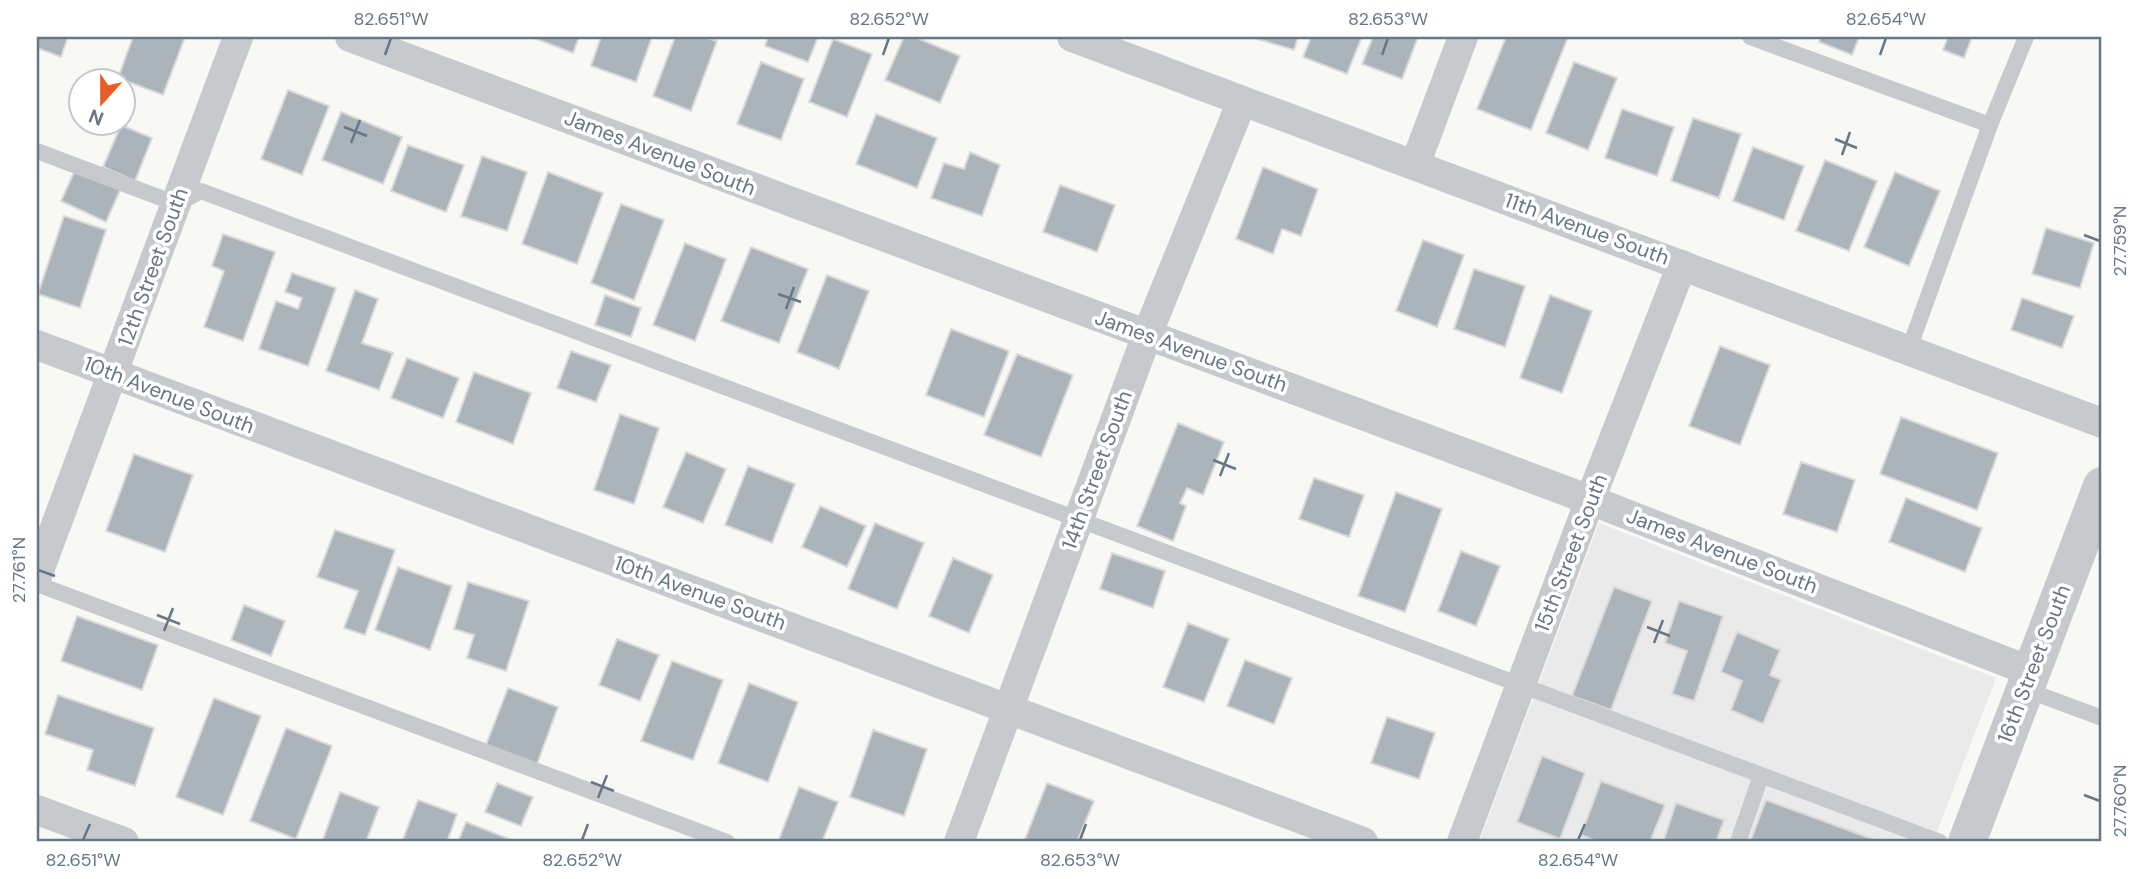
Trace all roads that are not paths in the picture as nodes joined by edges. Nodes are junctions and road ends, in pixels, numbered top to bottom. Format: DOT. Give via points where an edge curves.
graph roads {
  1 [pos="239,37"];
  2 [pos="350,37"];
  3 [pos="1072,37"];
  4 [pos="1463,37"];
  5 [pos="1750,37"];
  6 [pos="2026,37"];
  7 [pos="1242,101"];
  8 [pos="1990,125"];
  9 [pos="37,151"];
  10 [pos="1415,165"];
  11 [pos="177,204"];
  12 [pos="1682,265"];
  13 [pos="1147,335"];
  14 [pos="37,345"];
  15 [pos="1909,349"];
  16 [pos="113,375"];
  17 [pos="2102,424"];
  18 [pos="2102,485"];
  19 [pos="1590,500"];
  20 [pos="1080,518"];
  21 [pos="43,540"];
  22 [pos="37,576"];
  23 [pos="37,584"];
  24 [pos="2027,680"];
  25 [pos="1520,686"];
  26 [pos="1010,709"];
  27 [pos="2102,718"];
  28 [pos="1761,776"];
  29 [pos="37,810"];
  30 [pos="124,842"];
  31 [pos="727,842"];
  32 [pos="959,842"];
  33 [pos="1363,842"];
  34 [pos="1462,842"];
  35 [pos="1738,842"];
  36 [pos="1940,842"];
  37 [pos="1967,842"];
  1 -- 11 [label="street, 12th Street South"];
  2 -- 13 [label="street, James Avenue South"];
  3 -- 7 [label="street, 11th Avenue South"];
  4 -- 10 [label="street"];
  5 -- 8 [label="lane"];
  6 -- 8 [label="lane"];
  7 -- 10 [label="street, 11th Avenue South"];
  7 -- 13 [label="street, 14th Street South"];
  8 -- 15 [label="lane"];
  9 -- 11 [label="lane"];
  10 -- 12 [label="street, 11th Avenue South"];
  11 -- 16 [label="street, 12th Street South"];
  11 -- 20 [label="lane" via="201,191"];
  12 -- 15 [label="street, 11th Avenue South"];
  12 -- 19 [label="street, 15th Street South"];
  13 -- 19 [label="street, James Avenue South"];
  13 -- 20 [label="street, 14th Street South"];
  14 -- 16 [label="street, 10th Avenue South"];
  15 -- 17 [label="street, 11th Avenue South"];
  16 -- 21 [label="street, 12th Street South"];
  16 -- 26 [label="street, 10th Avenue South"];
  18 -- 24 [label="street, 16th Street South"];
  19 -- 24 [label="street, James Avenue South"];
  19 -- 25 [label="street, 15th Street South"];
  20 -- 25 [label="lane"];
  20 -- 26 [label="street, 14th Street South"];
  21 -- 22 [label="street, 12th Street South"];
  23 -- 31 [label="lane"];
  24 -- 27 [label="lane"];
  24 -- 37 [label="street, 16th Street South"];
  25 -- 28 [label="lane"];
  25 -- 34 [label="street, 15th Street South"];
  26 -- 32 [label="street, 14th Street South"];
  26 -- 33 [label="street, 10th Avenue South"];
  28 -- 35 [label="lane"];
  28 -- 36 [label="lane"];
  29 -- 30 [label="street"];
}
